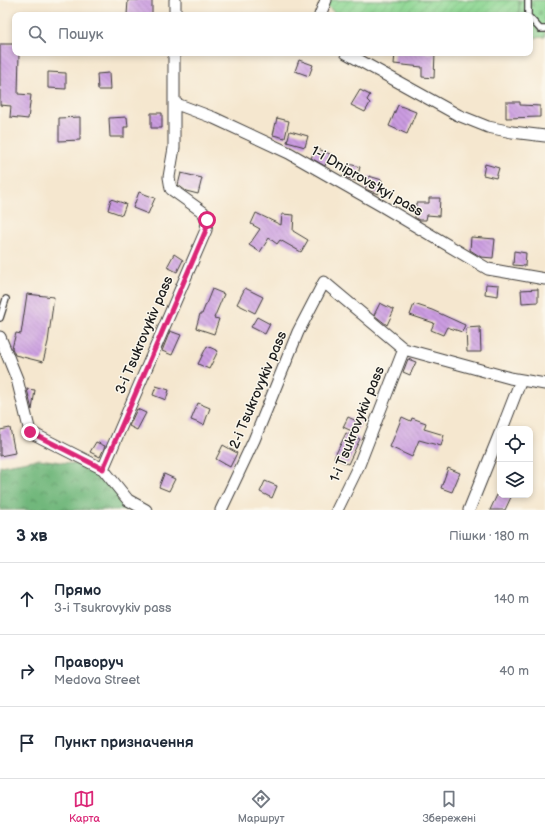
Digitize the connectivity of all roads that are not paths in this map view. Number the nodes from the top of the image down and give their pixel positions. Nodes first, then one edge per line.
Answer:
1 (175, 0) edge
2 (326, 0) edge
3 (528, 0) edge
4 (174, 12) edge
5 (321, 12) edge
6 (528, 12) edge
7 (533, 21) edge
8 (545, 29) edge
9 (174, 56) edge
10 (351, 56) edge
11 (174, 103) junction
12 (545, 136) edge
13 (545, 279) edge
14 (6, 299) dead end
15 (0, 318) edge
16 (0, 337) edge
17 (404, 349) junction
18 (521, 380) junction
19 (545, 384) edge
20 (503, 426) edge
21 (497, 440) edge
22 (103, 469) junction
23 (146, 510) edge
24 (221, 510) edge
25 (337, 510) edge
26 (469, 510) edge

1 - 4 street
2 - 5 street
3 - 6 lane
7 - 8 lane
9 - 11 street
10 - 12 street
11 - 13 street, 1-i Dniprovs'kyi pass
11 - 22 street, 3-i Tsukrovykiv pass
14 - 15 lane
16 - 22 street
17 - 18 street
17 - 24 street, 2-i Tsukrovykiv pass
17 - 25 street, 1-i Tsukrovykiv pass
18 - 19 street
18 - 20 street
21 - 26 street
22 - 23 street

